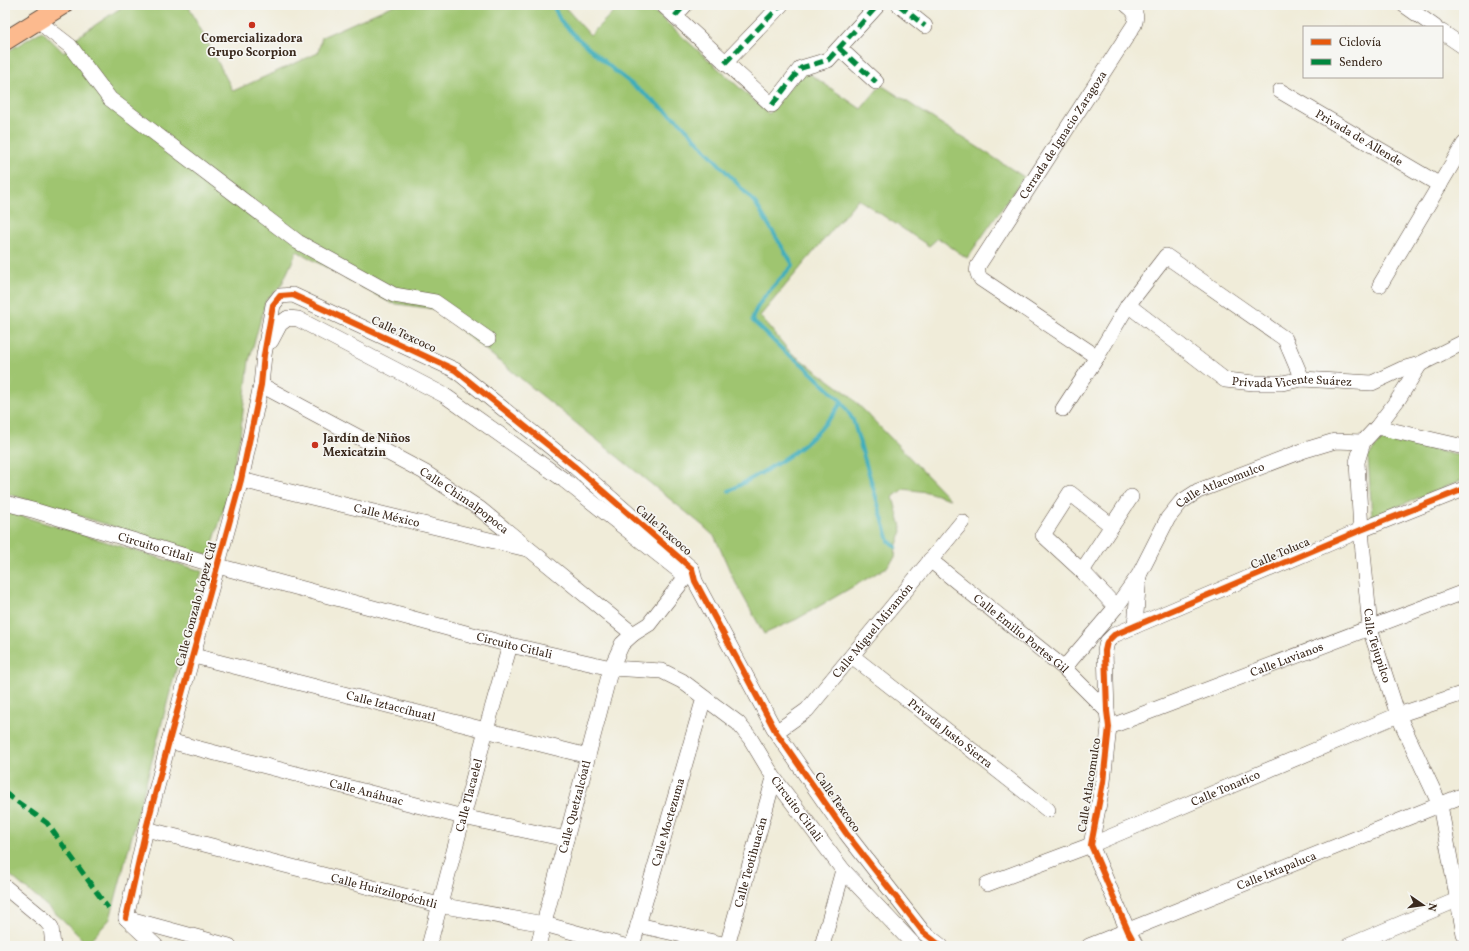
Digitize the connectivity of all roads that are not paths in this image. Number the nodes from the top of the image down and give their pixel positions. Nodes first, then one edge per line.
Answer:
1 (63, 5) edge
2 (663, 5) edge
3 (781, 5) edge
4 (878, 5) edge
5 (899, 5) edge
6 (1127, 5) edge
7 (1404, 5) edge
8 (680, 10) edge
9 (39, 20) junction
10 (925, 26) dead end
11 (1435, 26) edge
12 (1443, 33) edge
13 (5, 41) edge
14 (1464, 47) edge
15 (839, 48) junction
16 (725, 63) junction
17 (876, 82) dead end
18 (1280, 90) dead end
19 (1464, 144) edge
20 (1440, 185) junction
21 (1380, 285) dead end
22 (280, 296) joint
23 (1128, 305) junction
24 (488, 339) dead end
25 (1464, 342) edge
26 (264, 355) junction
27 (1097, 357) junction
28 (1420, 364) junction
29 (1302, 379) junction
30 (261, 385) junction
31 (1063, 409) dead end
32 (1377, 427) junction
33 (1363, 442) junction
34 (1464, 447) edge
35 (241, 480) junction
36 (1464, 489) edge
37 (1130, 497) dead end
38 (5, 503) edge
39 (962, 522) dead end
40 (1112, 526) junction
41 (1361, 530) junction
42 (532, 551) junction
43 (930, 560) junction
44 (218, 566) junction
45 (1082, 571) junction
46 (1139, 575) junction
47 (691, 576) junction
48 (1464, 592) edge
49 (1116, 607) junction
50 (1135, 626) junction
51 (1370, 629) junction
52 (633, 634) junction
53 (1107, 642) joint
54 (510, 644) junction
55 (194, 656) junction
56 (852, 656) junction
57 (610, 668) junction
58 (1064, 668) junction
59 (1464, 693) edge
60 (704, 698) junction
61 (1107, 712) junction
62 (1398, 715) junction
63 (1109, 727) junction
64 (486, 730) junction
65 (776, 732) junction
66 (169, 741) junction
67 (588, 756) junction
68 (774, 778) junction
69 (1464, 795) edge
70 (1440, 805) junction
71 (1048, 810) dead end
72 (463, 817) junction
73 (146, 829) junction
74 (566, 839) junction
75 (1091, 845) junction
76 (843, 870) junction
77 (987, 884) dead end
78 (5, 887) edge
79 (1460, 899) edge
80 (440, 905) junction
81 (126, 918) junction
82 (544, 924) junction
83 (638, 925) junction
84 (1128, 931) junction
85 (1464, 934) edge
86 (53, 946) edge
87 (156, 946) edge
88 (228, 946) edge
89 (429, 946) edge
90 (538, 946) edge
91 (624, 946) edge
92 (632, 946) edge
93 (727, 946) edge
94 (822, 946) edge
95 (915, 946) edge
96 (941, 946) edge
97 (1089, 946) edge
98 (1136, 946) edge
99 (1348, 946) edge

1 - 9 main road
2 - 8 street
3 - 16 street
4 - 15 street
5 - 10 street
6 - 27 street, Cerrada de Ignacio Zaragoza
7 - 11 street
8 - 16 street
9 - 13 main road
9 - 24 street
12 - 14 street
15 - 16 street
15 - 17 street
18 - 20 street, Privada de Allende
19 - 20 street
20 - 21 street
22 - 26 street, Calle Gonzalo López Cid
22 - 47 street, Calle Texcoco
23 - 27 street
23 - 29 street, Privada Vicente Suárez
23 - 29 street
25 - 28 street
26 - 30 street, Calle Gonzalo López Cid
26 - 47 street, Calle Texcoco
27 - 31 street
28 - 29 street, Privada Vicente Suárez
28 - 32 street, Calle Tejupilco
30 - 35 street, Calle Gonzalo López Cid
30 - 42 street, Calle Chimalpopoca
32 - 33 street, Calle Tejupilco
32 - 34 street
33 - 41 street, Calle Tejupilco
33 - 46 street, Calle Atlacomulco
35 - 42 street, Calle México
35 - 44 street, Calle Gonzalo López Cid
36 - 41 street, Calle Toluca
37 - 40 street
38 - 44 street, Circuito Citlali
39 - 43 street, Calle Miguel Miramón
40 - 45 street
40 - 45 street
41 - 50 street, Calle Toluca
41 - 51 street, Calle Tejupilco
42 - 52 street, Calle Chimalpopoca
43 - 56 street, Calle Miguel Miramón
43 - 58 street, Calle Emilio Portes Gil
44 - 54 street, Circuito Citlali
44 - 55 street, Calle Gonzalo López Cid
45 - 49 street
46 - 49 street, Calle Atlacomulco
46 - 50 street
47 - 52 street
47 - 65 street, Calle Texcoco
48 - 51 street, Calle Luvianos
49 - 58 street, Calle Atlacomulco
50 - 53 street, Calle Toluca
51 - 62 street, Calle Tejupilco
51 - 63 street, Calle Luvianos
52 - 57 street, Calle Quetzalcóatl
53 - 61 street, Calle Atlacomulco
54 - 57 street, Circuito Citlali
54 - 64 street, Calle Tlacaelel
55 - 64 street, Calle Iztaccíhuatl
55 - 66 street, Calle Gonzalo López Cid
56 - 65 street, Calle Miguel Miramón
56 - 71 street, Privada Justo Sierra
57 - 60 street, Circuito Citlali
57 - 67 street, Calle Quetzalcóatl
58 - 61 street, Calle Emilio Portes Gil
59 - 62 street, Calle Tonatico
60 - 68 street, Circuito Citlali
60 - 83 street, Calle Moctezuma
61 - 63 street, Calle Atlacomulco
62 - 70 street, Calle Tejupilco
62 - 75 street, Calle Tonatico
63 - 75 street, Calle Atlacomulco
64 - 67 street, Calle Iztaccíhuatl
64 - 72 street, Calle Tlacaelel
65 - 96 street, Calle Texcoco
66 - 72 street, Calle Anáhuac
66 - 73 street, Calle Gonzalo López Cid
67 - 74 street, Calle Quetzalcóatl
68 - 76 street, Circuito Citlali
68 - 93 street, Calle Teotihuacán
69 - 70 street, Calle Ixtapaluca
70 - 79 street, Calle Tejupilco
70 - 84 street, Calle Ixtapaluca
72 - 74 street, Calle Anáhuac
72 - 80 street, Calle Tlacaelel
73 - 80 street, Calle Huitzilopóchtli
73 - 81 street, Calle Gonzalo López Cid
74 - 82 street, Calle Quetzalcóatl
75 - 77 street, Calle Tonatico
75 - 84 street, Calle Atlacomulco
76 - 94 street
76 - 95 street, Circuito Citlali
78 - 86 street
79 - 85 street, Calle Tejupilco
79 - 99 street
80 - 82 street, Calle Huitzilopóchtli
80 - 89 street, Calle Tlacaelel
81 - 87 street
81 - 88 street
82 - 90 street, Calle Quetzalcóatl
82 - 91 street, Calle Huitzilopóchtli
83 - 92 street, Calle Moctezuma
83 - 93 street
84 - 97 street, Calle Ixtapaluca
84 - 98 street, Calle Atlacomulco

